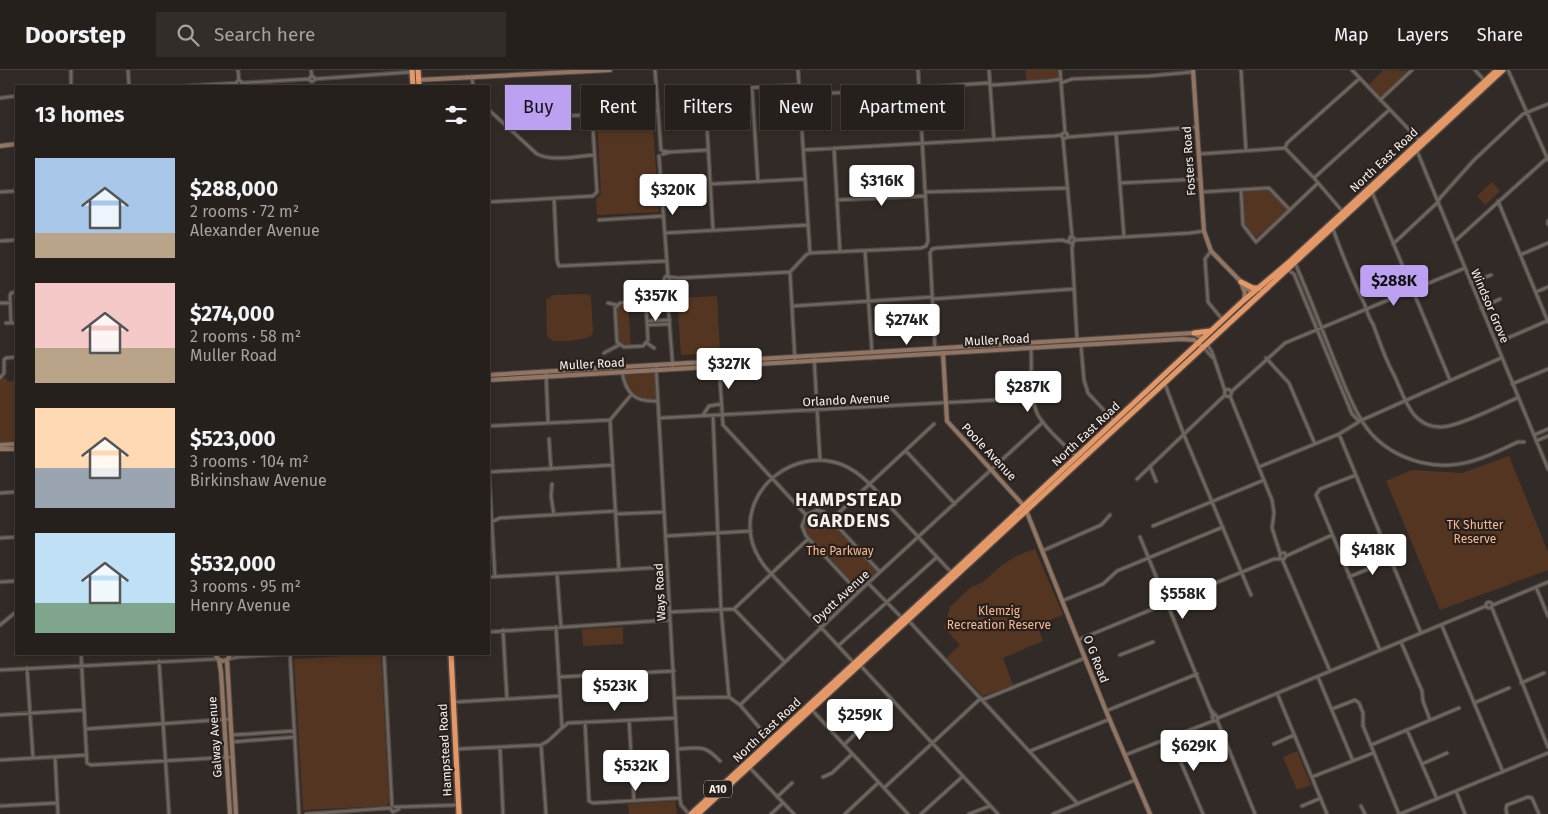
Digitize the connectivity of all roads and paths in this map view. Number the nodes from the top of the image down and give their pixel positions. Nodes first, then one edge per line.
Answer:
1 (71, 70) edge
2 (128, 70) edge
3 (238, 70) edge
4 (312, 70) edge
5 (610, 70) edge
6 (655, 70) edge
7 (798, 70) edge
8 (918, 70) edge
9 (989, 70) edge
10 (1060, 70) edge
11 (1241, 70) edge
12 (1352, 70) edge
13 (1412, 70) edge
14 (1475, 70) edge
15 (1496, 70) edge
16 (1503, 70) edge
17 (1508, 70) edge
18 (415, 71) edge
19 (1193, 71) edge
20 (554, 72) edge
21 (472, 77) junction
22 (1360, 78) junction
23 (312, 79) junction
24 (1061, 79) junction
25 (1486, 82) junction
26 (416, 83) edge
27 (1061, 83) junction
28 (239, 84) edge
29 (799, 84) joint
30 (990, 84) junction
31 (72, 85) edge
32 (129, 85) edge
33 (212, 85) edge
34 (312, 85) edge
35 (473, 85) edge
36 (919, 85) edge
37 (964, 85) edge
38 (752, 88) junction
39 (15, 96) edge
40 (0, 98) edge
41 (1380, 100) junction
42 (1548, 104) edge
43 (1389, 110) junction
44 (490, 111) edge
45 (655, 111) edge
46 (658, 111) junction
47 (1527, 112) junction
48 (581, 115) edge
49 (1197, 127) junction
50 (593, 130) edge
51 (802, 130) edge
52 (921, 130) edge
53 (513, 131) junction
54 (1116, 133) junction
55 (1064, 136) junction
56 (994, 140) junction
57 (1421, 142) junction
58 (15, 144) edge
59 (922, 144) junction
60 (0, 146) edge
61 (834, 148) junction
62 (1284, 148) junction
63 (1414, 148) junction
64 (708, 150) junction
65 (803, 150) junction
66 (1246, 151) junction
67 (661, 152) junction
68 (1199, 154) junction
69 (594, 155) junction
70 (1548, 159) edge
71 (1314, 178) junction
72 (805, 179) junction
73 (1201, 179) junction
74 (758, 182) junction
75 (1318, 183) junction
76 (711, 184) junction
77 (1121, 184) junction
78 (1068, 188) junction
79 (1370, 189) junction
80 (1241, 190) junction
81 (15, 191) edge
82 (0, 192) edge
83 (1202, 192) junction
84 (925, 194) junction
85 (554, 198) junction
86 (837, 200) junction
87 (1498, 201) junction
88 (490, 202) edge
89 (1438, 203) junction
90 (1290, 210) junction
91 (1344, 213) junction
92 (664, 216) junction
93 (599, 220) dead end
94 (808, 225) junction
95 (1330, 226) junction
96 (714, 230) junction
97 (1205, 232) junction
98 (665, 233) junction
99 (1124, 237) junction
100 (1071, 239) junction
101 (15, 240) edge
102 (0, 241) edge
103 (1454, 242) junction
104 (1548, 243) edge
105 (1393, 244) junction
106 (1211, 250) junction
107 (866, 251) junction
108 (840, 252) junction
109 (810, 253) junction
110 (1520, 255) junction
111 (666, 261) junction
112 (1294, 262) junction
113 (1288, 263) junction
114 (1465, 268) junction
115 (1286, 270) junction
116 (790, 272) junction
117 (1490, 275) dead end
118 (668, 279) junction
119 (1241, 282) junction
120 (1471, 283) junction
121 (1548, 286) edge
122 (1259, 288) junction
123 (1074, 289) junction
124 (1413, 290) junction
125 (15, 292) edge
126 (1535, 292) junction
127 (646, 293) dead end
128 (1252, 293) junction
129 (932, 298) junction
130 (1256, 298) junction
131 (1310, 298) junction
132 (1500, 299) dead end
133 (1304, 300) junction
134 (869, 301) junction
135 (1243, 301) junction
136 (0, 303) edge
137 (10, 303) junction
138 (608, 303) dead end
139 (644, 303) junction
140 (617, 305) junction
141 (793, 306) junction
142 (1481, 308) junction
143 (1365, 310) junction
144 (1223, 320) junction
145 (670, 322) junction
146 (1548, 322) edge
147 (6, 323) dead end
148 (11, 323) junction
149 (15, 323) edge
150 (647, 323) junction
151 (1322, 328) junction
152 (1213, 330) junction
153 (1317, 330) junction
154 (1194, 333) junction
155 (1151, 339) junction
156 (647, 343) junction
157 (1203, 343) junction
158 (1496, 343) junction
159 (619, 345) junction
160 (1079, 345) junction
161 (1031, 346) junction
162 (654, 348) dead end
163 (935, 349) junction
164 (943, 351) junction
165 (604, 353) dead end
166 (872, 355) junction
167 (15, 357) edge
168 (814, 358) junction
169 (1266, 358) junction
170 (1502, 358) junction
171 (795, 359) junction
172 (1214, 359) junction
173 (719, 364) junction
174 (672, 367) junction
175 (656, 368) junction
176 (1548, 369) edge
177 (622, 372) junction
178 (546, 374) junction
179 (490, 376) edge
180 (1341, 376) junction
181 (0, 378) edge
182 (1336, 378) junction
183 (490, 380) edge
184 (1450, 380) junction
185 (1163, 381) junction
186 (1512, 384) junction
187 (1228, 393) junction
188 (632, 395) junction
189 (1033, 398) junction
190 (1517, 398) junction
191 (657, 401) junction
192 (1404, 401) junction
193 (946, 403) junction
194 (721, 404) junction
195 (817, 410) junction
196 (722, 415) junction
197 (703, 416) junction
198 (713, 416) junction
199 (660, 418) junction
200 (610, 420) junction
201 (1114, 421) junction
202 (548, 422) junction
203 (1043, 422) junction
204 (1362, 422) junction
205 (934, 424) dead end
206 (490, 426) edge
207 (1118, 426) junction
208 (1548, 429) edge
209 (1339, 434) junction
210 (1184, 435) junction
211 (1534, 435) junction
212 (1548, 436) edge
213 (549, 439) dead end
214 (1536, 441) junction
215 (1524, 442) dead end
216 (15, 444) edge
217 (1315, 444) junction
218 (0, 445) edge
219 (15, 448) edge
220 (0, 450) edge
221 (906, 451) junction
222 (1076, 456) junction
223 (820, 460) junction
224 (1080, 461) junction
225 (613, 465) junction
226 (1150, 466) junction
227 (1259, 467) junction
228 (551, 469) junction
229 (1548, 469) edge
230 (992, 470) junction
231 (490, 472) edge
232 (1356, 475) junction
233 (772, 478) junction
234 (1137, 479) dead end
235 (1264, 480) junction
236 (1156, 481) dead end
237 (552, 484) dead end
238 (869, 484) junction
239 (15, 492) edge
240 (0, 493) edge
241 (1212, 501) junction
242 (955, 504) junction
243 (1025, 508) junction
244 (664, 512) junction
245 (616, 513) junction
246 (806, 514) junction
247 (554, 515) junction
248 (1110, 515) dead end
249 (832, 520) junction
250 (490, 523) edge
251 (1153, 526) dead end
252 (1222, 527) junction
253 (751, 531) junction
254 (718, 534) junction
255 (1332, 535) junction
256 (666, 536) junction
257 (15, 537) edge
258 (918, 537) junction
259 (1140, 537) dead end
260 (0, 538) edge
261 (808, 539) junction
262 (1042, 551) junction
263 (1282, 556) junction
264 (937, 557) junction
265 (1148, 558) junction
266 (1390, 560) junction
267 (668, 567) junction
268 (619, 570) junction
269 (880, 572) junction
270 (1242, 572) junction
271 (557, 574) junction
272 (772, 574) junction
273 (954, 575) junction
274 (490, 577) edge
275 (495, 577) junction
276 (1349, 577) junction
277 (15, 581) edge
278 (0, 582) edge
279 (1548, 582) edge
280 (868, 583) junction
281 (1536, 586) junction
282 (858, 593) junction
283 (1251, 594) dead end
284 (1062, 601) junction
285 (887, 602) junction
286 (1167, 603) junction
287 (1490, 606) junction
288 (721, 609) junction
289 (734, 609) junction
290 (671, 612) junction
291 (15, 613) edge
292 (1548, 616) edge
293 (905, 619) junction
294 (670, 620) junction
295 (0, 625) edge
296 (1442, 625) junction
297 (556, 627) junction
298 (561, 627) junction
299 (821, 628) junction
300 (503, 630) junction
301 (490, 632) edge
302 (1421, 633) junction
303 (1078, 640) junction
304 (1153, 642) dead end
305 (1401, 642) junction
306 (838, 646) junction
307 (1380, 650) junction
308 (81, 655) edge
309 (230, 655) edge
310 (236, 655) edge
311 (289, 655) edge
312 (384, 655) edge
313 (450, 655) edge
314 (1120, 655) dead end
315 (215, 656) edge
316 (1085, 658) junction
317 (206, 659) junction
318 (228, 659) junction
319 (159, 661) junction
320 (785, 663) junction
321 (857, 664) junction
322 (82, 665) junction
323 (27, 668) junction
324 (0, 670) edge
325 (674, 671) junction
326 (1330, 671) junction
327 (1544, 673) dead end
328 (1197, 674) junction
329 (1318, 676) junction
330 (559, 677) junction
331 (1521, 683) junction
332 (1509, 688) dead end
333 (1277, 693) junction
334 (560, 696) junction
335 (729, 697) junction
336 (675, 698) junction
337 (982, 699) junction
338 (507, 700) junction
339 (453, 702) junction
340 (1474, 703) junction
341 (740, 705) junction
342 (810, 708) junction
343 (1459, 708) dead end
344 (1332, 709) junction
345 (84, 710) junction
346 (1106, 711) junction
347 (30, 713) junction
348 (0, 715) edge
349 (676, 718) junction
350 (1215, 718) junction
351 (231, 719) junction
352 (1110, 719) junction
353 (224, 720) junction
354 (630, 720) junction
355 (1431, 720) junction
356 (585, 722) junction
357 (162, 724) junction
358 (864, 725) dead end
359 (562, 728) junction
360 (85, 729) junction
361 (1407, 730) junction
362 (294, 731) junction
363 (1294, 735) junction
364 (232, 736) junction
365 (295, 737) junction
366 (1170, 737) junction
367 (232, 742) junction
368 (772, 742) junction
369 (932, 743) junction
370 (1274, 744) dead end
371 (1371, 744) junction
372 (541, 745) junction
373 (844, 745) junction
374 (500, 747) junction
375 (1548, 747) edge
376 (455, 749) junction
377 (678, 749) junction
378 (1030, 751) junction
379 (1374, 753) junction
380 (1548, 753) edge
381 (852, 754) junction
382 (1448, 754) dead end
383 (1126, 755) junction
384 (86, 756) junction
385 (55, 757) junction
386 (233, 757) junction
387 (33, 758) junction
388 (227, 758) junction
389 (0, 760) edge
390 (165, 761) junction
391 (720, 761) dead end
392 (1353, 761) junction
393 (1422, 764) junction
394 (748, 765) junction
395 (1503, 772) junction
396 (963, 776) junction
397 (823, 777) dead end
398 (1312, 778) junction
399 (1135, 780) junction
400 (792, 783) dead end
401 (878, 783) junction
402 (884, 788) junction
403 (1456, 791) junction
404 (777, 796) junction
405 (680, 798) junction
406 (1320, 798) junction
407 (1437, 799) junction
408 (634, 801) junction
409 (57, 803) junction
410 (783, 803) junction
411 (1078, 804) junction
412 (458, 805) junction
413 (0, 806) edge
414 (990, 806) junction
415 (1302, 806) dead end
416 (1361, 806) dead end
417 (393, 810) edge
418 (1408, 812) edge
419 (237, 813) edge
420 (58, 814) edge
421 (169, 814) edge
422 (230, 814) edge
423 (299, 814) edge
424 (306, 814) edge
425 (459, 814) edge
426 (503, 814) edge
427 (546, 814) edge
428 (690, 814) edge
429 (698, 814) edge
430 (771, 814) edge
431 (794, 814) edge
432 (845, 814) edge
433 (908, 814) edge
434 (921, 814) edge
435 (969, 814) edge
436 (998, 814) edge
437 (1053, 814) edge
438 (1150, 814) edge
439 (1202, 814) edge
440 (1254, 814) edge
441 (1327, 814) edge
442 (1364, 814) edge
443 (1399, 814) edge
444 (1465, 814) edge
445 (1507, 814) edge
446 (1539, 814) edge

1 - 31 street
2 - 32 street
3 - 28 street
4 - 23 street
5 - 20 main road
6 - 46 street
7 - 29 street
8 - 36 street
9 - 30 street
10 - 24 street
11 - 66 street
12 - 22 street
13 - 41 street
14 - 25 street
15 - 25 highway, North East Road / A10
16 - 25 highway, North East Road / A10
17 - 47 street
18 - 23 street
18 - 26 highway
19 - 27 street
19 - 49 main road, Fosters Road
20 - 21 main road
21 - 26 main road
21 - 35 street
22 - 41 street
22 - 62 street
23 - 28 street
23 - 34 street
24 - 27 street
24 - 30 street
25 - 57 highway, North East Road / A10
27 - 55 street
28 - 33 street
29 - 38 street
30 - 37 street
30 - 56 street
38 - 64 street
38 - 74 street
39 - 40 street
41 - 43 street
42 - 47 street
43 - 57 street
43 - 71 street
44 - 53 street
45 - 46 street
46 - 67 street
47 - 70 street
47 - 89 street
48 - 53 street
49 - 54 street
49 - 68 main road, Fosters Road
50 - 69 street
51 - 65 street
52 - 59 street
53 - 69 street
54 - 55 street
54 - 77 street
55 - 56 street
55 - 78 street
56 - 59 street
57 - 63 highway, North East Road / A10
58 - 60 main road
59 - 61 street
59 - 84 street
61 - 65 street
61 - 86 street
62 - 66 street
62 - 71 street
63 - 79 highway, North East Road / A10
63 - 89 street, Windsor Grove
64 - 67 street
64 - 76 street
65 - 72 street
66 - 68 street
67 - 92 street
68 - 73 main road, Fosters Road
69 - 85 street
70 - 87 street
71 - 75 street
72 - 74 street
72 - 94 street
73 - 77 street
73 - 83 main road, Fosters Road
74 - 76 street
75 - 90 street
75 - 91 street
76 - 96 street
77 - 99 street
78 - 84 street
78 - 100 street
79 - 91 highway, North East Road / A10
79 - 105 street
80 - 83 street
80 - 90 street
80 - 90 street
81 - 82 street
83 - 97 main road, Fosters Road
84 - 86 street
84 - 107 street
85 - 88 street
85 - 111 street
86 - 108 street
87 - 103 street
87 - 110 street
89 - 103 street, Windsor Grove
89 - 105 street
91 - 95 highway, North East Road / A10
92 - 93 street
92 - 98 street
94 - 96 street
94 - 109 street
95 - 112 highway, North East Road / A10
95 - 113 highway, North East Road / A10
95 - 143 street
96 - 98 street
97 - 99 street
97 - 106 main road, Fosters Road
98 - 111 street
99 - 100 street
100 - 123 street
100 - 129 street
101 - 102 street
103 - 114 street, Windsor Grove
104 - 110 street
105 - 124 street
106 - 119 main road, Fosters Road
106 - 144 street
107 - 108 street
107 - 134 street
108 - 109 street
109 - 116 street
110 - 126 street
111 - 118 street
112 - 113 highway
112 - 115 highway, North East Road / A10
112 - 131 street
113 - 122 highway, North East Road / A10
114 - 120 street, Windsor Grove
114 - 124 street
115 - 130 highway, North East Road / A10
115 - 133 street
116 - 118 street
116 - 141 street
117 - 120 street
118 - 145 street
119 - 122 highway
119 - 128 main road, Fosters Road
119 - 135 main road
120 - 142 street, Windsor Grove
121 - 126 street
122 - 128 highway, North East Road / A10
123 - 129 street
123 - 160 street
124 - 143 street
124 - 184 street
125 - 137 street
126 - 146 street
127 - 139 street
128 - 130 highway
128 - 135 highway, North East Road / A10
129 - 134 street
129 - 163 street
130 - 157 highway, North East Road / A10
131 - 133 street
131 - 151 street
132 - 142 street
133 - 153 street
134 - 141 street
134 - 166 street
135 - 144 highway, North East Road / A10
136 - 137 street
137 - 148 street
138 - 140 street
139 - 140 street
139 - 150 street
140 - 159 street
141 - 171 street
142 - 158 street, Windsor Grove
143 - 151 street
143 - 192 street
144 - 152 highway, North East Road / A10
145 - 150 street
145 - 174 street
146 - 158 street
147 - 148 street
148 - 149 street
150 - 156 street
151 - 153 street
151 - 180 street
152 - 154 highway
152 - 157 highway, North East Road / A10
153 - 169 street
153 - 182 street
154 - 155 main road, Muller Road
154 - 157 main road
155 - 157 main road, Muller Road
155 - 160 main road, Muller Road
156 - 159 street
156 - 162 street
157 - 172 street
157 - 172 street
157 - 185 highway, North East Road / A10
158 - 170 street, Windsor Grove
159 - 165 street
160 - 161 main road, Muller Road
160 - 201 street
161 - 164 main road, Muller Road
161 - 189 street
163 - 164 main road, Muller Road
163 - 166 main road, Muller Road
164 - 166 main road, Muller Road
164 - 193 main road, Poole Avenue
166 - 168 main road, Muller Road
167 - 181 street
168 - 171 main road, Muller Road
168 - 195 street
169 - 187 street
169 - 217 street
170 - 184 street
170 - 186 street, Windsor Grove
171 - 173 main road, Muller Road
172 - 187 street
173 - 174 main road, Muller Road
173 - 194 street
174 - 175 main road, Muller Road
175 - 177 main road, Muller Road
175 - 178 main road, Muller Road
175 - 191 street, Ways Road
176 - 186 street
177 - 178 main road, Muller Road
177 - 188 street
178 - 179 main road, Muller Road
178 - 183 main road, Muller Road
178 - 202 street
180 - 182 street
180 - 204 street
182 - 204 street
184 - 192 street
185 - 201 highway, North East Road / A10
185 - 207 highway, North East Road / A10
185 - 210 street
186 - 190 street, Windsor Grove
187 - 210 street
187 - 227 street
188 - 191 street
188 - 200 street
189 - 193 street, Orlando Avenue
189 - 203 street
190 - 192 street
190 - 211 street, Windsor Grove
191 - 199 street, Ways Road
192 - 204 street
193 - 195 street, Orlando Avenue
193 - 230 main road, Poole Avenue
194 - 196 street
194 - 197 street
195 - 196 street, Orlando Avenue
195 - 223 street
196 - 198 street, Orlando Avenue
196 - 233 street
197 - 198 street, Orlando Avenue
197 - 199 street, Orlando Avenue
198 - 254 street
199 - 244 street, Ways Road
200 - 202 street
200 - 225 street
201 - 207 highway
201 - 222 highway, North East Road / A10
202 - 206 street
203 - 222 street
203 - 230 street, Dyott Avenue
204 - 209 street
204 - 215 street
205 - 221 street
207 - 224 highway, North East Road / A10
208 - 211 street
209 - 217 street
209 - 232 street
210 - 226 street
210 - 241 street
211 - 214 street, Windsor Grove
212 - 214 street
213 - 228 street
214 - 229 street, Windsor Grove
216 - 218 main road
217 - 227 street
219 - 220 main road
221 - 238 street
221 - 242 street
222 - 224 highway
222 - 243 highway, North East Road / A10
223 - 233 street
223 - 238 street
224 - 243 highway, North East Road / A10
225 - 228 street
225 - 245 street
226 - 234 street
226 - 236 street
227 - 235 street
228 - 231 street
230 - 242 street, Dyott Avenue
230 - 243 main road, Poole Avenue
232 - 255 street
232 - 266 street
233 - 246 street
233 - 253 street
235 - 241 street
235 - 263 street
237 - 247 street
238 - 249 street
238 - 258 street
239 - 240 street
241 - 251 street
241 - 252 street
242 - 258 street, Dyott Avenue
243 - 262 main road, O G Road
243 - 273 highway, North East Road / A10
244 - 245 street
244 - 256 street, Ways Road
245 - 247 street
245 - 268 street
246 - 249 street
246 - 261 street
247 - 250 street
248 - 262 street
249 - 269 street
250 - 275 street
252 - 265 street
252 - 270 street
253 - 254 street
253 - 272 street
254 - 256 street
254 - 288 street
255 - 263 street
255 - 276 street
256 - 267 street, Ways Road
257 - 260 street
258 - 264 street
258 - 269 street, Dyott Avenue
259 - 265 street
261 - 272 street
261 - 282 street
262 - 284 main road, O G Road
263 - 270 street
263 - 326 street
264 - 273 street
264 - 285 street
265 - 284 street
265 - 286 street
266 - 276 street
266 - 302 street
267 - 268 street
267 - 290 street, Ways Road
268 - 271 street
269 - 280 street, Dyott Avenue
270 - 283 street
270 - 286 street
271 - 275 street
271 - 298 street
272 - 289 street
272 - 299 street
273 - 293 highway, North East Road / A10
274 - 275 street
276 - 307 street
277 - 278 street
279 - 281 street
280 - 282 street, Dyott Avenue
280 - 285 street
281 - 287 street
281 - 292 street
282 - 299 street, Dyott Avenue
284 - 303 main road, O G Road
285 - 293 street
285 - 306 street
286 - 303 street
286 - 328 street
287 - 296 street
287 - 331 street
288 - 289 street
288 - 290 street
288 - 335 street
289 - 320 street
290 - 294 street, Ways Road
291 - 295 street
293 - 321 highway, North East Road / A10
293 - 337 street
294 - 298 street
294 - 325 street, Ways Road
296 - 302 street
296 - 340 street
297 - 298 street
297 - 300 street
297 - 330 street
299 - 306 street
299 - 320 street, Dyott Avenue
300 - 301 street
300 - 338 street
302 - 305 street
303 - 316 main road, O G Road
304 - 314 street
305 - 307 street
305 - 355 street
306 - 321 street
307 - 326 street
308 - 322 street
309 - 318 main road
310 - 318 street
311 - 362 street
312 - 417 street
313 - 339 highway, Hampstead Road
315 - 317 street
315 - 317 street
315 - 318 main road
315 - 353 main road, Galway Avenue
316 - 337 street
316 - 346 main road, O G Road
317 - 319 street
318 - 351 main road, Galway Avenue
319 - 322 street
319 - 357 street
320 - 341 street, Dyott Avenue
321 - 342 highway, North East Road / A10
321 - 369 street
322 - 323 street
322 - 345 street
323 - 324 street
323 - 347 street
325 - 330 street
325 - 336 street, Ways Road
326 - 329 street
327 - 331 street
328 - 346 street
328 - 350 street
329 - 333 street
329 - 344 street
330 - 334 street
331 - 375 street
332 - 340 street
333 - 350 street
333 - 363 street
334 - 338 street
334 - 359 street
335 - 336 street
335 - 341 street
336 - 349 street, Ways Road
337 - 369 street
337 - 378 street
338 - 339 street
339 - 376 highway, Hampstead Road
340 - 395 street
341 - 368 street
342 - 368 highway, North East Road / A10
342 - 373 street
343 - 355 street
344 - 371 street
344 - 392 street
345 - 347 street
345 - 360 street
346 - 352 main road, O G Road
347 - 348 street
347 - 387 street
349 - 354 street
349 - 377 street, Ways Road
350 - 366 street
350 - 440 street
351 - 353 street
351 - 364 main road, Galway Avenue
352 - 378 street
352 - 383 main road, O G Road
353 - 357 street
353 - 388 main road, Galway Avenue
354 - 356 street
354 - 408 street
355 - 361 street
356 - 359 street
356 - 408 street
357 - 360 street
357 - 390 street
358 - 373 street
359 - 372 street
360 - 384 street
361 - 371 street
361 - 393 street
362 - 364 street
362 - 365 street
363 - 370 street
363 - 398 street
364 - 367 main road, Galway Avenue
365 - 367 street
365 - 423 street
366 - 383 street
366 - 439 street
367 - 386 main road, Galway Avenue
368 - 394 highway, North East Road / A10
369 - 396 street
369 - 402 street
371 - 379 street
372 - 374 street
372 - 427 street
373 - 381 street
374 - 376 street
374 - 426 street
376 - 412 highway, Hampstead Road
377 - 391 street
377 - 405 street, Ways Road
378 - 411 street
379 - 392 street
379 - 443 street
380 - 395 street
381 - 397 street
381 - 401 street
382 - 393 street
383 - 399 main road, O G Road
384 - 385 street
384 - 390 street
385 - 387 street
385 - 409 street
386 - 388 street
386 - 419 main road, Galway Avenue
387 - 389 street
388 - 390 street
388 - 422 main road, Galway Avenue
390 - 421 street
392 - 398 street
393 - 407 street
394 - 404 street
394 - 428 highway, North East Road / A10
394 - 429 highway, North East Road / A10
395 - 403 street
396 - 414 street
396 - 434 street
398 - 406 street
399 - 411 street
399 - 438 main road, O G Road
400 - 404 street
401 - 402 street
401 - 432 street
402 - 433 street
403 - 407 street
403 - 444 street
404 - 410 street
405 - 408 street
405 - 428 street, Ways Road
406 - 415 street
406 - 441 street
407 - 418 street
409 - 413 street
409 - 420 street
410 - 430 street
410 - 431 street
411 - 437 street
412 - 417 street
412 - 425 highway, Hampstead Road
414 - 435 street
414 - 436 street
416 - 442 street
417 - 424 street
418 - 443 street
419 - 422 main road
445 - 446 street

